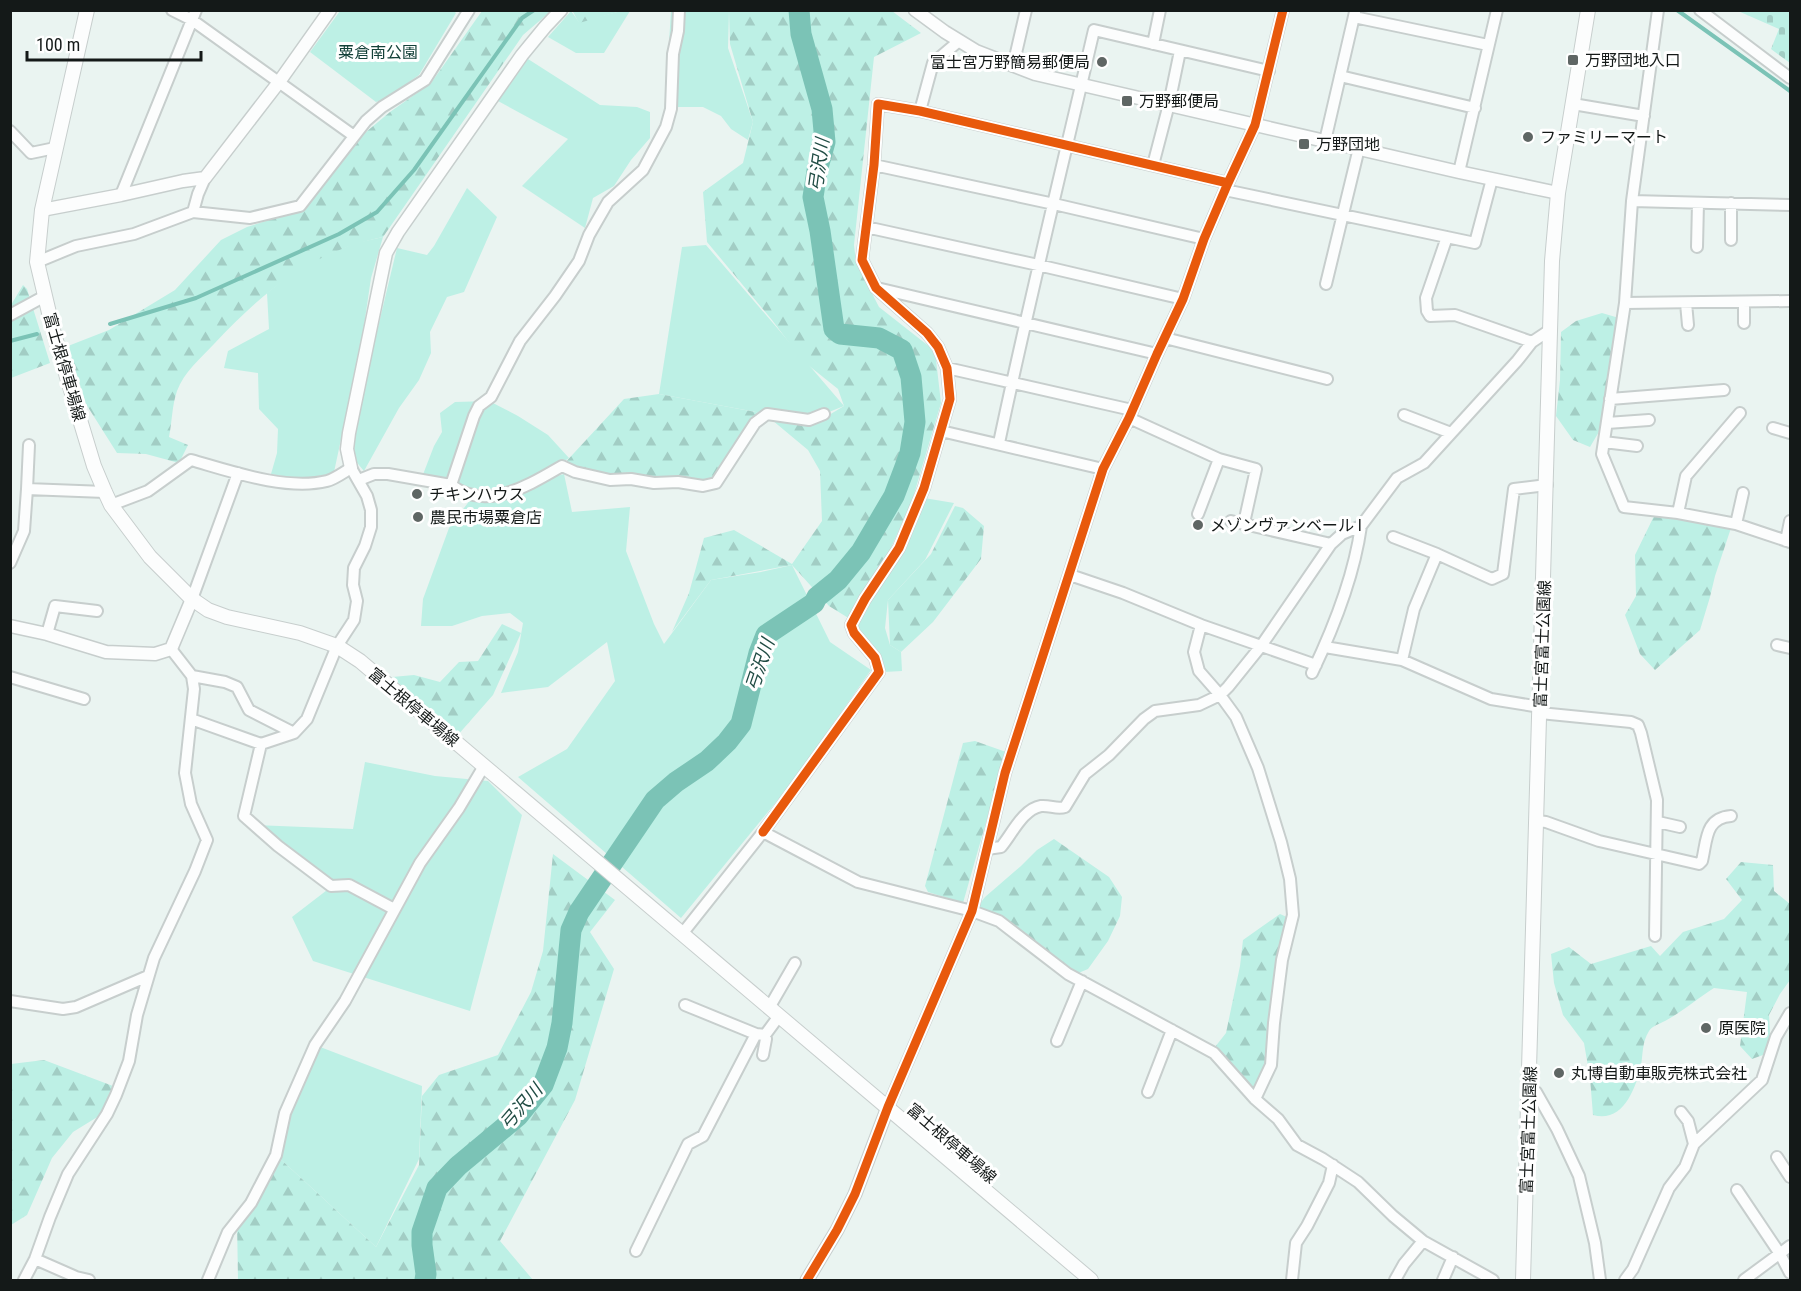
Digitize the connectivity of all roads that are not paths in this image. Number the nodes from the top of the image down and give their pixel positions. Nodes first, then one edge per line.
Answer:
1 (87, 10) edge
2 (172, 10) edge
3 (561, 10) edge
4 (679, 10) edge
5 (915, 10) edge
6 (1026, 10) edge
7 (1160, 10) edge
8 (1283, 10) edge
9 (1497, 10) edge
10 (1588, 10) edge
11 (1658, 10) edge
12 (1700, 10) edge
13 (329, 11) edge
14 (468, 11) edge
15 (1354, 14) edge
16 (194, 15) edge
17 (959, 41) junction
18 (1153, 44) junction
19 (1488, 45) junction
20 (1180, 51) junction
21 (1013, 66) junction
22 (1269, 71) junction
23 (1340, 76) junction
24 (1791, 78) edge
25 (279, 82) junction
26 (1082, 84) junction
27 (1169, 104) junction
28 (1573, 104) junction
29 (1475, 108) junction
30 (920, 111) junction
31 (1644, 116) junction
32 (1255, 125) junction
33 (10, 131) edge
34 (354, 136) junction
35 (1325, 141) junction
36 (1067, 146) junction
37 (55, 148) junction
38 (1359, 148) junction
39 (874, 165) junction
40 (1153, 165) junction
41 (1459, 172) junction
42 (206, 178) junction
43 (1492, 179) junction
44 (1226, 186) junction
45 (1558, 193) junction
46 (121, 195) junction
47 (1632, 201) junction
48 (1698, 203) junction
49 (1054, 204) junction
50 (1731, 204) junction
51 (1791, 205) edge
52 (42, 210) junction
53 (193, 212) junction
54 (1343, 214) junction
55 (866, 227) junction
56 (1448, 237) junction
57 (1204, 239) junction
58 (1731, 240) dead end
59 (1697, 247) dead end
60 (37, 262) junction
61 (1038, 265) junction
62 (1326, 284) dead end
63 (876, 288) junction
64 (45, 296) junction
65 (1183, 299) junction
66 (1791, 301) edge
67 (1744, 302) junction
68 (1625, 303) junction
69 (1686, 303) junction
70 (10, 315) edge
71 (1027, 322) junction
72 (1744, 323) dead end
73 (1688, 325) dead end
74 (1550, 330) junction
75 (1165, 338) junction
76 (1532, 342) junction
77 (1157, 354) junction
78 (947, 368) junction
79 (1327, 379) dead end
80 (1012, 382) junction
81 (1724, 390) dead end
82 (1610, 399) junction
83 (1740, 413) dead end
84 (824, 414) dead end
85 (1131, 414) junction
86 (1404, 416) dead end
87 (1649, 420) dead end
88 (1606, 423) junction
89 (1773, 428) dead end
90 (941, 431) junction
91 (1451, 433) junction
92 (1791, 434) edge
93 (1604, 442) junction
94 (999, 443) junction
95 (29, 445) dead end
96 (1637, 446) dead end
97 (1219, 459) junction
98 (351, 468) junction
99 (1103, 469) junction
100 (238, 473) junction
101 (359, 480) junction
102 (451, 484) junction
103 (1546, 485) junction
104 (27, 489) junction
105 (1743, 493) dead end
106 (108, 498) junction
107 (1198, 513) dead end
108 (1678, 513) junction
109 (1231, 521) dead end
110 (1791, 521) edge
111 (1244, 523) junction
112 (1736, 524) junction
113 (1361, 526) junction
114 (1393, 537) dead end
115 (1788, 541) edge
116 (1331, 544) junction
117 (1437, 554) junction
118 (10, 563) edge
119 (1070, 575) junction
120 (192, 598) junction
121 (97, 611) dead end
122 (1201, 625) junction
123 (10, 626) edge
124 (47, 634) junction
125 (1777, 645) dead end
126 (337, 646) junction
127 (1261, 646) junction
128 (1325, 646) junction
129 (1791, 648) edge
130 (171, 650) junction
131 (1402, 660) junction
132 (10, 676) edge
133 (192, 676) junction
134 (1220, 694) junction
135 (84, 699) dead end
136 (1540, 710) junction
137 (190, 719) junction
138 (294, 733) junction
139 (261, 744) junction
140 (484, 766) junction
141 (1731, 816) dead end
142 (1537, 821) junction
143 (1658, 822) junction
144 (1680, 828) dead end
145 (763, 832) junction
146 (987, 849) junction
147 (1656, 856) junction
148 (394, 909) junction
149 (972, 911) junction
150 (682, 934) junction
151 (1655, 936) dead end
152 (795, 963) dead end
153 (148, 976) junction
154 (1082, 981) junction
155 (10, 1000) edge
156 (686, 1005) dead end
157 (774, 1012) junction
158 (1790, 1018) edge
159 (1172, 1030) junction
160 (760, 1035) junction
161 (1057, 1041) dead end
162 (763, 1055) dead end
163 (1530, 1088) junction
164 (1148, 1092) dead end
165 (1255, 1099) junction
166 (888, 1107) junction
167 (1681, 1112) dead end
168 (1694, 1144) junction
169 (1777, 1157) dead end
170 (1333, 1166) junction
171 (1791, 1177) edge
172 (1737, 1190) dead end
173 (1423, 1240) junction
174 (1791, 1246) edge
175 (636, 1251) dead end
176 (1780, 1254) junction
177 (1453, 1257) junction
178 (35, 1259) junction
179 (1791, 1274) edge
180 (24, 1281) edge
181 (89, 1281) edge
182 (207, 1281) edge
183 (807, 1281) edge
184 (1091, 1281) edge
185 (1292, 1281) edge
186 (1395, 1281) edge
187 (1443, 1281) edge
188 (1493, 1281) edge
189 (1523, 1281) edge
190 (1600, 1281) edge
191 (1625, 1281) edge
192 (1744, 1281) edge

1 - 37 main road, 富士根停車場線
2 - 16 street
3 - 98 street
4 - 102 street
5 - 17 street
6 - 21 street
7 - 18 street
8 - 22 street
9 - 19 street
10 - 28 main road, 富士宮富士公園線
11 - 31 street
12 - 24 street
13 - 25 street
14 - 34 street
15 - 19 street
15 - 23 street
16 - 25 street
16 - 46 street
17 - 21 street
17 - 30 street
18 - 20 street
18 - 26 street
19 - 29 street
20 - 22 street
20 - 27 street
21 - 26 street
22 - 32 street
23 - 29 street
23 - 35 street
25 - 34 street
25 - 42 street
26 - 27 street
26 - 36 street
27 - 32 street
27 - 40 street
28 - 31 street
28 - 45 main road, 富士宮富士公園線
29 - 41 street
30 - 36 street
30 - 39 street
31 - 47 street
32 - 35 street
32 - 44 street
33 - 37 street
34 - 53 street
35 - 38 street
36 - 40 street
36 - 49 street
37 - 52 main road, 富士根停車場線
38 - 41 street
38 - 54 street
39 - 49 street
39 - 55 street
40 - 44 street
41 - 43 street
42 - 46 street
42 - 53 street
43 - 45 street
43 - 56 street
44 - 54 street
44 - 57 street
45 - 74 main road, 富士宮富士公園線
46 - 52 street
47 - 48 street
47 - 68 street
48 - 50 street
48 - 59 street
49 - 57 street
49 - 61 street
50 - 51 street
50 - 58 street
52 - 60 main road, 富士根停車場線
53 - 60 street
54 - 56 street
54 - 62 street
55 - 61 street
55 - 63 street
56 - 76 street
57 - 65 street
60 - 64 main road, 富士根停車場線
61 - 65 street
61 - 71 street
63 - 71 street
63 - 78 street
64 - 70 street
64 - 106 main road, 富士根停車場線
65 - 75 street
66 - 67 street
67 - 69 street
67 - 72 street
68 - 69 street
68 - 82 street
69 - 73 street
71 - 77 street
71 - 80 street
74 - 76 street
74 - 103 main road, 富士宮富士公園線
75 - 77 street
75 - 79 street
76 - 91 street
77 - 85 street
78 - 80 street
78 - 90 street
80 - 85 street
80 - 94 street
81 - 82 street
82 - 88 street
83 - 108 street
84 - 102 street
85 - 97 street
85 - 99 street
86 - 91 street
87 - 88 street
88 - 93 street
89 - 92 street
90 - 94 street
90 - 145 street
91 - 113 street
93 - 96 street
93 - 108 street
94 - 99 street
95 - 104 street
97 - 107 street
97 - 111 street
98 - 100 street
98 - 101 street
99 - 119 street
100 - 106 street
100 - 120 street
101 - 102 street
101 - 126 street
103 - 117 street
103 - 136 main road, 富士宮富士公園線
104 - 106 street
104 - 118 street
105 - 112 street
106 - 120 main road, 富士根停車場線
108 - 112 street
109 - 111 street
110 - 115 street
111 - 116 street
112 - 115 street
113 - 116 street
113 - 128 street
114 - 117 street
116 - 127 street
117 - 131 street
119 - 122 street
119 - 146 street
120 - 126 main road, 富士根停車場線
120 - 130 street
121 - 124 street
122 - 127 street
122 - 134 street
123 - 124 street
124 - 130 street
125 - 129 street
126 - 138 street
126 - 140 main road, 富士根停車場線
127 - 128 street
127 - 134 street
128 - 131 street
130 - 133 street
131 - 136 street
132 - 135 street
133 - 137 street
133 - 138 street
134 - 146 street
134 - 165 street
136 - 142 main road, 富士宮富士公園線
136 - 143 street
137 - 139 street
137 - 153 street
138 - 139 street
139 - 148 street
140 - 148 street
140 - 150 main road, 富士根停車場線
141 - 147 street
142 - 147 street
142 - 163 main road, 富士宮富士公園線
143 - 144 street
143 - 147 street
145 - 149 street
145 - 150 street
146 - 149 street
147 - 151 street
148 - 182 street
149 - 154 street
149 - 166 street
150 - 157 main road, 富士根停車場線
152 - 157 street
153 - 155 street
153 - 178 street
154 - 159 street
154 - 161 street
156 - 160 street
157 - 160 street
157 - 166 main road, 富士根停車場線
158 - 168 street
159 - 164 street
159 - 165 street
160 - 162 street
160 - 175 street
163 - 189 main road, 富士宮富士公園線
163 - 190 street
165 - 170 street
166 - 183 street
166 - 184 main road, 富士根停車場線
167 - 168 street
168 - 191 street
169 - 171 street
170 - 173 street
170 - 185 street
172 - 176 street
173 - 177 street
173 - 186 street
174 - 176 street
176 - 179 street
176 - 192 street
177 - 187 street
177 - 188 street
178 - 180 street
178 - 181 street

